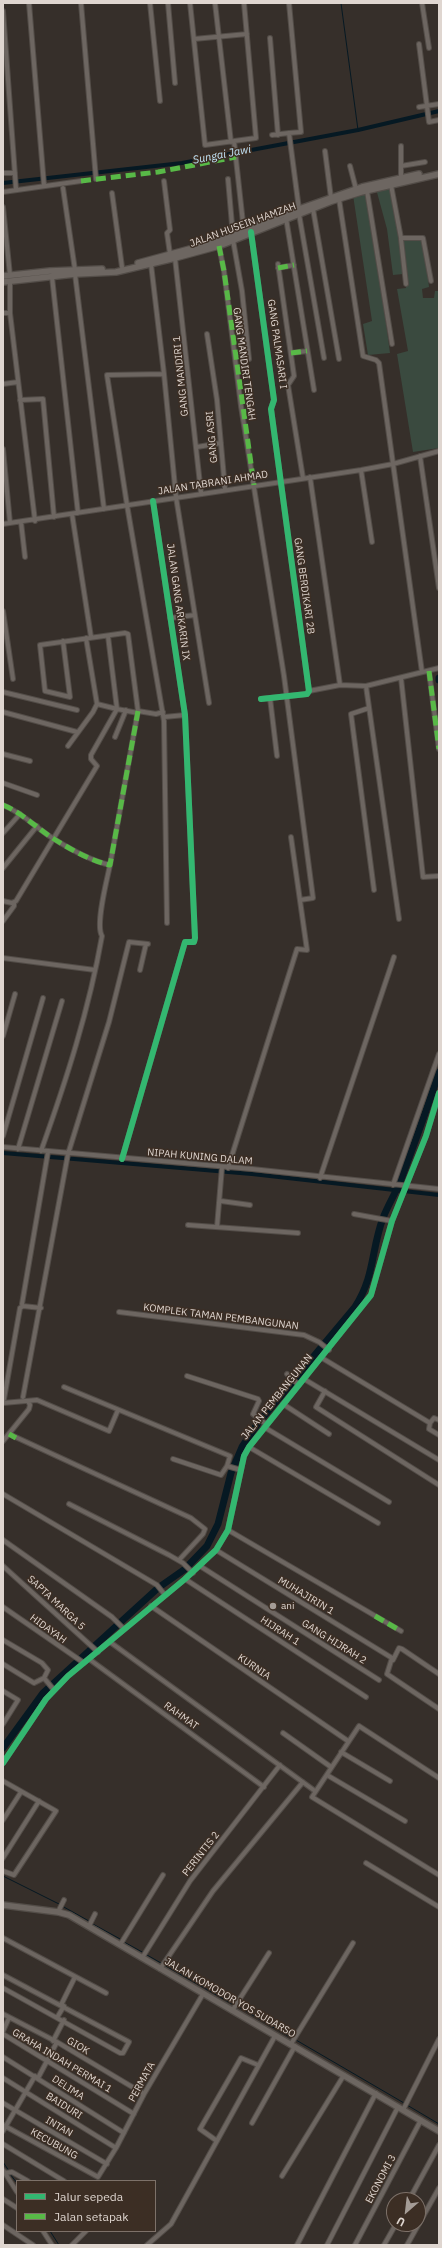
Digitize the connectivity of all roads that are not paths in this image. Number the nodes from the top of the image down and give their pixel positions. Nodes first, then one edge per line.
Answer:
1 (29, 3) edge
2 (81, 3) edge
3 (150, 3) edge
4 (168, 3) edge
5 (190, 3) edge
6 (215, 3) edge
7 (244, 3) edge
8 (289, 3) edge
9 (422, 3) edge
10 (3, 11) edge
11 (247, 34) junction
12 (218, 36) junction
13 (270, 38) dead end
14 (194, 39) junction
15 (419, 44) dead end
16 (429, 48) dead end
17 (175, 83) dead end
18 (160, 101) dead end
19 (439, 104) edge
20 (426, 106) junction
21 (419, 107) dead end
22 (439, 120) edge
23 (272, 135) dead end
24 (278, 135) junction
25 (290, 136) junction
26 (232, 141) junction
27 (401, 146) dead end
28 (325, 151) dead end
29 (425, 162) dead end
30 (350, 166) dead end
31 (401, 166) junction
32 (439, 170) edge
33 (3, 173) edge
34 (15, 174) junction
35 (439, 174) edge
36 (96, 178) dead end
37 (401, 178) junction
38 (228, 179) dead end
39 (81, 181) dead end
40 (164, 181) dead end
41 (390, 183) junction
42 (44, 184) junction
43 (16, 188) junction
44 (62, 188) dead end
45 (356, 189) junction
46 (367, 191) junction
47 (3, 192) edge
48 (112, 193) dead end
49 (331, 198) junction
50 (339, 199) junction
51 (3, 207) edge
52 (313, 209) junction
53 (299, 211) junction
54 (282, 218) junction
55 (244, 232) junction
56 (251, 232) junction
57 (233, 238) junction
58 (401, 239) junction
59 (218, 246) junction
60 (170, 254) junction
61 (176, 258) junction
62 (158, 260) junction
63 (151, 264) junction
64 (294, 266) junction
65 (122, 267) junction
66 (75, 272) junction
67 (3, 276) edge
68 (52, 276) junction
69 (10, 278) junction
70 (431, 281) dead end
71 (3, 282) edge
72 (406, 284) dead end
73 (10, 312) junction
74 (3, 313) edge
75 (207, 334) dead end
76 (392, 344) dead end
77 (307, 351) junction
78 (291, 353) junction
79 (324, 358) dead end
80 (249, 359) dead end
81 (339, 360) dead end
82 (164, 374) junction
83 (18, 382) junction
84 (3, 384) edge
85 (314, 390) dead end
86 (20, 400) junction
87 (221, 443) junction
88 (197, 448) junction
89 (3, 449) edge
90 (439, 451) edge
91 (420, 456) junction
92 (393, 464) junction
93 (361, 470) junction
94 (310, 477) junction
95 (303, 478) junction
96 (280, 481) junction
97 (254, 485) junction
98 (225, 489) junction
99 (201, 493) junction
100 (176, 497) junction
101 (153, 501) junction
102 (127, 506) junction
103 (104, 509) junction
104 (78, 513) junction
105 (72, 514) junction
106 (54, 517) junction
107 (35, 521) junction
108 (21, 522) junction
109 (10, 523) junction
110 (3, 524) edge
111 (372, 542) dead end
112 (25, 558) dead end
113 (439, 588) edge
114 (3, 611) edge
115 (195, 615) junction
116 (170, 618) junction
117 (108, 636) junction
118 (91, 637) junction
119 (86, 638) junction
120 (63, 641) junction
121 (439, 668) edge
122 (429, 670) junction
123 (422, 672) junction
124 (401, 678) junction
125 (13, 679) dead end
126 (340, 685) junction
127 (366, 686) junction
128 (3, 692) edge
129 (308, 692) junction
130 (286, 696) junction
131 (270, 698) junction
132 (261, 699) dead end
133 (209, 703) dead end
134 (96, 704) junction
135 (369, 708) junction
136 (117, 709) junction
137 (77, 710) dead end
138 (126, 710) junction
139 (3, 712) edge
140 (138, 712) junction
141 (163, 714) junction
142 (185, 715) junction
143 (77, 732) junction
144 (115, 736) dead end
145 (68, 746) dead end
146 (439, 749) edge
147 (3, 754) edge
148 (277, 756) dead end
149 (30, 761) dead end
150 (3, 783) edge
151 (37, 795) dead end
152 (3, 805) edge
153 (20, 814) junction
154 (37, 826) junction
155 (3, 832) edge
156 (291, 837) dead end
157 (54, 839) junction
158 (110, 865) junction
159 (3, 868) edge
160 (439, 876) edge
161 (374, 890) dead end
162 (300, 900) junction
163 (3, 901) edge
164 (14, 903) junction
165 (399, 919) dead end
166 (3, 921) edge
167 (167, 923) dead end
168 (394, 957) dead end
169 (3, 958) edge
170 (95, 970) junction
171 (140, 970) dead end
172 (15, 994) dead end
173 (43, 998) dead end
174 (62, 1001) dead end
175 (3, 1036) edge
176 (439, 1054) edge
177 (439, 1093) edge
178 (3, 1136) edge
179 (3, 1148) edge
180 (18, 1149) junction
181 (41, 1151) junction
182 (48, 1152) junction
183 (68, 1154) junction
184 (122, 1160) junction
185 (228, 1168) junction
186 (222, 1170) junction
187 (320, 1178) junction
188 (395, 1185) junction
189 (405, 1187) junction
190 (439, 1189) edge
191 (221, 1201) junction
192 (250, 1205) dead end
193 (354, 1214) dead end
194 (389, 1221) junction
195 (188, 1225) dead end
196 (218, 1227) junction
197 (298, 1233) dead end
198 (22, 1304) dead end
199 (41, 1308) junction
200 (119, 1312) dead end
201 (328, 1349) junction
202 (322, 1358) junction
203 (287, 1374) dead end
204 (188, 1376) dead end
205 (304, 1380) junction
206 (299, 1384) junction
207 (64, 1387) dead end
208 (325, 1391) junction
209 (23, 1397) dead end
210 (4, 1401) edge
211 (28, 1401) junction
212 (283, 1404) junction
213 (118, 1410) junction
214 (439, 1420) edge
215 (430, 1423) junction
216 (266, 1425) junction
217 (9, 1434) junction
218 (329, 1434) dead end
219 (439, 1435) edge
220 (3, 1442) edge
221 (249, 1447) junction
222 (173, 1459) dead end
223 (439, 1460) edge
224 (229, 1467) junction
225 (239, 1470) junction
226 (439, 1485) edge
227 (3, 1494) edge
228 (390, 1502) dead end
229 (69, 1504) dead end
230 (378, 1523) dead end
231 (228, 1530) junction
232 (3, 1540) edge
233 (216, 1550) junction
234 (181, 1562) junction
235 (3, 1566) edge
236 (200, 1566) junction
237 (192, 1573) junction
238 (185, 1579) junction
239 (164, 1593) junction
240 (151, 1606) junction
241 (3, 1607) edge
242 (123, 1628) junction
243 (400, 1631) dead end
244 (3, 1640) edge
245 (110, 1642) junction
246 (97, 1651) junction
247 (89, 1659) junction
248 (392, 1660) junction
249 (82, 1662) junction
250 (3, 1664) edge
251 (439, 1674) edge
252 (45, 1679) junction
253 (379, 1680) dead end
254 (53, 1689) junction
255 (3, 1691) edge
256 (366, 1697) dead end
257 (439, 1709) edge
258 (4, 1721) edge
259 (283, 1733) dead end
260 (348, 1741) junction
261 (341, 1752) junction
262 (3, 1763) edge
263 (280, 1765) junction
264 (331, 1767) junction
265 (327, 1775) junction
266 (439, 1778) edge
267 (3, 1781) edge
268 (390, 1781) dead end
269 (303, 1782) junction
270 (264, 1787) junction
271 (315, 1791) junction
272 (22, 1792) junction
273 (39, 1801) junction
274 (3, 1820) edge
275 (405, 1821) dead end
276 (3, 1858) edge
277 (366, 1863) dead end
278 (3, 1871) edge
279 (163, 1875) dead end
280 (439, 1875) edge
281 (63, 1902) dead end
282 (3, 1905) edge
283 (439, 1907) edge
284 (59, 1910) junction
285 (95, 1914) dead end
286 (89, 1926) junction
287 (3, 1938) edge
288 (353, 1943) dead end
289 (121, 1944) junction
290 (269, 1953) dead end
291 (143, 1956) junction
292 (161, 1967) junction
293 (3, 1975) edge
294 (75, 1977) junction
295 (3, 1988) edge
296 (106, 1993) dead end
297 (203, 1994) junction
298 (62, 2006) junction
299 (233, 2009) junction
300 (3, 2014) edge
301 (58, 2016) junction
302 (9, 2018) junction
303 (64, 2020) junction
304 (3, 2031) edge
305 (3, 2034) edge
306 (275, 2036) junction
307 (439, 2038) edge
308 (55, 2041) junction
309 (293, 2044) junction
310 (3, 2057) edge
311 (47, 2060) junction
312 (258, 2065) junction
313 (344, 2075) junction
314 (36, 2077) junction
315 (3, 2078) edge
316 (27, 2092) junction
317 (376, 2093) junction
318 (144, 2094) junction
319 (3, 2103) edge
320 (402, 2108) junction
321 (16, 2111) junction
322 (134, 2114) junction
323 (421, 2120) junction
324 (252, 2122) dead end
325 (4, 2126) edge
326 (3, 2131) edge
327 (439, 2131) edge
328 (124, 2133) junction
329 (217, 2141) junction
330 (3, 2144) edge
331 (439, 2145) edge
332 (116, 2148) junction
333 (107, 2164) junction
334 (6, 2172) edge
335 (282, 2176) dead end
336 (96, 2178) joint
337 (26, 2180) edge
338 (62, 2180) edge
339 (439, 2188) edge
340 (16, 2190) edge
341 (413, 2192) edge
342 (3, 2199) edge
343 (16, 2207) edge
344 (3, 2226) edge
345 (44, 2232) edge
346 (85, 2232) edge
347 (392, 2232) edge
348 (386, 2244) edge
349 (33, 2245) edge
350 (52, 2245) edge
351 (72, 2245) edge
352 (147, 2245) edge
353 (297, 2245) edge
354 (327, 2245) edge
355 (355, 2245) edge
356 (407, 2245) edge

1 - 42 street
2 - 36 street
3 - 18 street
4 - 17 street
5 - 14 street
6 - 12 street
7 - 11 street
8 - 25 street
9 - 16 street
10 - 34 street
11 - 12 street
11 - 26 street
12 - 14 street
12 - 26 street
13 - 24 street
14 - 26 street
15 - 20 street
19 - 20 street
20 - 21 street
20 - 22 street
23 - 24 street
24 - 25 street
25 - 53 street
26 - 55 street
27 - 31 street
28 - 49 street
29 - 31 street
30 - 45 street
31 - 37 street
32 - 37 street, JALAN HUSEIN HAMZAH
33 - 34 street
34 - 43 street
35 - 41 street, JALAN HUSEIN HAMZAH
37 - 41 street, JALAN HUSEIN HAMZAH
38 - 57 street
39 - 42 street
40 - 60 street
41 - 45 street, JALAN HUSEIN HAMZAH
41 - 46 street, JALAN HUSEIN HAMZAH
41 - 58 street
42 - 43 street
43 - 47 street
44 - 66 street
45 - 49 street, JALAN HUSEIN HAMZAH
46 - 50 street, JALAN HUSEIN HAMZAH
46 - 76 street
48 - 65 street
49 - 53 street, JALAN HUSEIN HAMZAH
50 - 52 street, JALAN HUSEIN HAMZAH
50 - 92 street
51 - 69 street
52 - 53 street, JALAN HUSEIN HAMZAH
52 - 81 street
53 - 54 street, JALAN HUSEIN HAMZAH
53 - 79 street
54 - 55 street, JALAN HUSEIN HAMZAH
54 - 56 street, JALAN HUSEIN HAMZAH
54 - 64 street
55 - 57 street, JALAN HUSEIN HAMZAH
56 - 57 street, JALAN HUSEIN HAMZAH
56 - 96 street, GANG PALMASARI I
57 - 59 street, JALAN HUSEIN HAMZAH
57 - 60 street, JALAN HUSEIN HAMZAH
57 - 80 street
58 - 70 street
58 - 72 street
59 - 61 street, JALAN HUSEIN HAMZAH
59 - 97 street, GANG MANDIRI TENGAH
60 - 62 street, JALAN HUSEIN HAMZAH
61 - 62 street, JALAN HUSEIN HAMZAH
61 - 88 street, GANG MANDIRI 1
62 - 63 street, JALAN HUSEIN HAMZAH
62 - 65 street, JALAN HUSEIN HAMZAH
63 - 66 street, JALAN HUSEIN HAMZAH
63 - 82 street
64 - 77 street
64 - 78 street
65 - 66 street, JALAN HUSEIN HAMZAH
66 - 68 street, JALAN HUSEIN HAMZAH
66 - 69 street, JALAN HUSEIN HAMZAH
66 - 103 street
67 - 69 street, JALAN HUSEIN HAMZAH
68 - 69 street, JALAN HUSEIN HAMZAH
68 - 104 street
69 - 71 street, JALAN HUSEIN HAMZAH
69 - 73 street
73 - 74 street
73 - 83 street
75 - 87 street, GANG ASRI
77 - 78 street
77 - 85 street
78 - 95 street
82 - 100 street
82 - 102 street
83 - 84 street
83 - 86 street
86 - 106 street
86 - 107 street
87 - 88 street
87 - 98 street, GANG ASRI
88 - 99 street, GANG MANDIRI 1
89 - 109 street
90 - 91 street, JALAN TABRANI AHMAD
91 - 92 street, JALAN TABRANI AHMAD
91 - 113 street
92 - 93 street, JALAN TABRANI AHMAD
92 - 123 street
93 - 94 street, JALAN TABRANI AHMAD
93 - 111 street
94 - 95 street, JALAN TABRANI AHMAD
94 - 126 street
95 - 96 street, JALAN TABRANI AHMAD
96 - 97 street, JALAN TABRANI AHMAD
96 - 129 street, GANG BERDIKARI 2B
97 - 98 street, JALAN TABRANI AHMAD
97 - 130 street, GANG MANDIRI TENGAH
98 - 99 street, JALAN TABRANI AHMAD
99 - 100 street, JALAN TABRANI AHMAD
100 - 101 street, JALAN TABRANI AHMAD
100 - 115 street
101 - 102 street, JALAN TABRANI AHMAD
101 - 116 street, JALAN GANG ARKARIN IX
102 - 103 street, JALAN TABRANI AHMAD
102 - 141 street
103 - 104 street, JALAN TABRANI AHMAD
104 - 105 street, JALAN TABRANI AHMAD
105 - 106 street, JALAN TABRANI AHMAD
105 - 118 street
106 - 107 street, JALAN TABRANI AHMAD
107 - 108 street, JALAN TABRANI AHMAD
108 - 109 street, JALAN TABRANI AHMAD
108 - 112 street
109 - 110 street, JALAN TABRANI AHMAD
114 - 125 street
115 - 116 street
115 - 133 street
116 - 142 street, JALAN GANG ARKARIN IX
117 - 118 street
117 - 136 street
117 - 140 street
118 - 119 street
119 - 120 street
119 - 134 street
120 - 120 street
121 - 122 street
122 - 123 street
122 - 146 street
123 - 124 street
124 - 127 street
124 - 160 street
126 - 127 street
126 - 129 street
127 - 135 street
128 - 137 street
129 - 130 street
130 - 131 street
130 - 162 street, GANG MANDIRI TENGAH
131 - 132 street
131 - 148 street
134 - 136 street
134 - 143 street
135 - 161 street
135 - 165 street
136 - 138 street
136 - 157 street
138 - 140 street
138 - 144 street
139 - 143 street
140 - 141 street
140 - 158 street
141 - 142 street
141 - 167 street
142 - 184 street, JALAN GANG ARKARIN IX
143 - 145 street
147 - 149 street
150 - 151 street
152 - 153 street
153 - 154 street
153 - 155 street
154 - 157 street
154 - 159 street
156 - 162 street
157 - 158 street
157 - 164 street
158 - 170 street
162 - 185 street
163 - 164 street
164 - 166 street
168 - 187 street
169 - 170 street
170 - 181 street
171 - 183 street
172 - 175 street
173 - 178 street
174 - 180 street
176 - 188 street
177 - 189 street, JALAN PEMBANGUNAN
179 - 180 street, NIPAH KUNING DALAM
180 - 181 street, NIPAH KUNING DALAM
181 - 182 street, NIPAH KUNING DALAM
182 - 183 street, NIPAH KUNING DALAM
182 - 198 street
183 - 184 street, NIPAH KUNING DALAM
183 - 199 street
184 - 186 street, NIPAH KUNING DALAM
185 - 186 street, NIPAH KUNING DALAM
185 - 187 street, NIPAH KUNING DALAM
186 - 191 street
187 - 188 street, NIPAH KUNING DALAM
188 - 189 street, NIPAH KUNING DALAM
189 - 190 street, NIPAH KUNING DALAM
189 - 194 street, JALAN PEMBANGUNAN
191 - 192 street
191 - 196 street
193 - 194 street
194 - 201 street, JALAN PEMBANGUNAN
195 - 196 street
196 - 197 street
199 - 209 street
199 - 210 street
200 - 201 street, KOMPLEK TAMAN PEMBANGUNAN
201 - 202 street, JALAN PEMBANGUNAN
202 - 205 street, JALAN PEMBANGUNAN
202 - 215 street
203 - 206 street
204 - 216 street
205 - 206 street, JALAN PEMBANGUNAN
205 - 208 street
206 - 212 street, JALAN PEMBANGUNAN
207 - 213 street
208 - 223 street
208 - 226 street
210 - 211 street
211 - 213 street
211 - 217 street
212 - 216 street, JALAN PEMBANGUNAN
212 - 218 street
213 - 224 street
214 - 215 street
215 - 219 street
216 - 221 street, JALAN PEMBANGUNAN
216 - 228 street
217 - 220 street
217 - 234 street
221 - 225 street, JALAN PEMBANGUNAN
221 - 230 street
222 - 224 street
224 - 225 street
225 - 231 street, JALAN PEMBANGUNAN
227 - 239 street
229 - 234 street
231 - 233 street, JALAN PEMBANGUNAN
231 - 243 street
232 - 242 street
233 - 236 street, JALAN PEMBANGUNAN
233 - 248 street, MUHAJIRIN 1
234 - 237 street
235 - 246 street, SAPTA MARGA 5
236 - 237 street, JALAN PEMBANGUNAN
236 - 253 street, GANG HIJRAH 2
237 - 238 street, JALAN PEMBANGUNAN
238 - 239 street, JALAN PEMBANGUNAN
238 - 256 street, HIJRAH 1
239 - 240 street, JALAN PEMBANGUNAN
240 - 242 street, JALAN PEMBANGUNAN
240 - 260 street, KURNIA
241 - 249 street, HIDAYAH
242 - 245 street, JALAN PEMBANGUNAN
244 - 252 street
245 - 246 street, JALAN PEMBANGUNAN
245 - 263 street
246 - 247 street, JALAN PEMBANGUNAN
247 - 249 street, JALAN PEMBANGUNAN
247 - 270 street, RAHMAT
248 - 251 street
248 - 257 street
249 - 254 street, JALAN PEMBANGUNAN
250 - 252 street
252 - 254 street
254 - 262 street, JALAN PEMBANGUNAN
255 - 258 street
259 - 264 street
260 - 261 street
260 - 266 street
261 - 264 street
261 - 268 street
263 - 269 street
263 - 270 street, PERINTIS 2
264 - 265 street
265 - 271 street
265 - 275 street
267 - 272 street
269 - 271 street
269 - 292 street
270 - 291 street, PERINTIS 2
271 - 280 street
272 - 273 street
272 - 274 street
273 - 276 street
273 - 278 street
277 - 283 street
279 - 289 street
281 - 284 street
282 - 284 street, JALAN KOMODOR YOS SUDARSO
284 - 286 street, JALAN KOMODOR YOS SUDARSO
285 - 286 street
286 - 289 street, JALAN KOMODOR YOS SUDARSO
287 - 294 street
288 - 309 street
289 - 291 street, JALAN KOMODOR YOS SUDARSO
290 - 299 street
291 - 292 street, JALAN KOMODOR YOS SUDARSO
292 - 297 street, JALAN KOMODOR YOS SUDARSO
293 - 298 street
294 - 296 street
294 - 298 street
295 - 301 street
297 - 299 street, JALAN KOMODOR YOS SUDARSO
297 - 318 street, PERMATA
298 - 301 street
298 - 303 street
299 - 306 street, JALAN KOMODOR YOS SUDARSO
300 - 302 street, GIOK
301 - 303 street
302 - 304 street
302 - 308 street, GIOK
303 - 308 street
305 - 311 street, GRAHA INDAH PERMAI 1
306 - 309 street, JALAN KOMODOR YOS SUDARSO
306 - 312 street
307 - 320 street
308 - 311 street
308 - 318 street, GIOK
309 - 313 street, JALAN KOMODOR YOS SUDARSO
309 - 324 street
310 - 314 street, DELIMA
311 - 314 street
311 - 322 street, GRAHA INDAH PERMAI 1
312 - 329 street
312 - 329 street
313 - 317 street, JALAN KOMODOR YOS SUDARSO
313 - 335 street
314 - 316 street
314 - 328 street, DELIMA
315 - 316 street, BAIDURI
316 - 321 street
316 - 332 street, BAIDURI
317 - 320 street, JALAN KOMODOR YOS SUDARSO
317 - 353 street
318 - 322 street, PERMATA
319 - 321 street, INTAN
320 - 323 street, JALAN KOMODOR YOS SUDARSO
320 - 354 street
321 - 325 street
321 - 333 street, INTAN
322 - 328 street, PERMATA
323 - 327 street, JALAN KOMODOR YOS SUDARSO
323 - 355 street, EKONOMI 3
325 - 326 street
325 - 336 street, KECUBUNG
328 - 332 street, PERMATA
329 - 352 street
330 - 338 street
331 - 341 street
332 - 333 street, PERMATA
333 - 336 street, PERMATA
334 - 337 street
334 - 340 street
339 - 356 street
342 - 343 street
344 - 349 street
345 - 350 street
346 - 351 street
347 - 348 street

